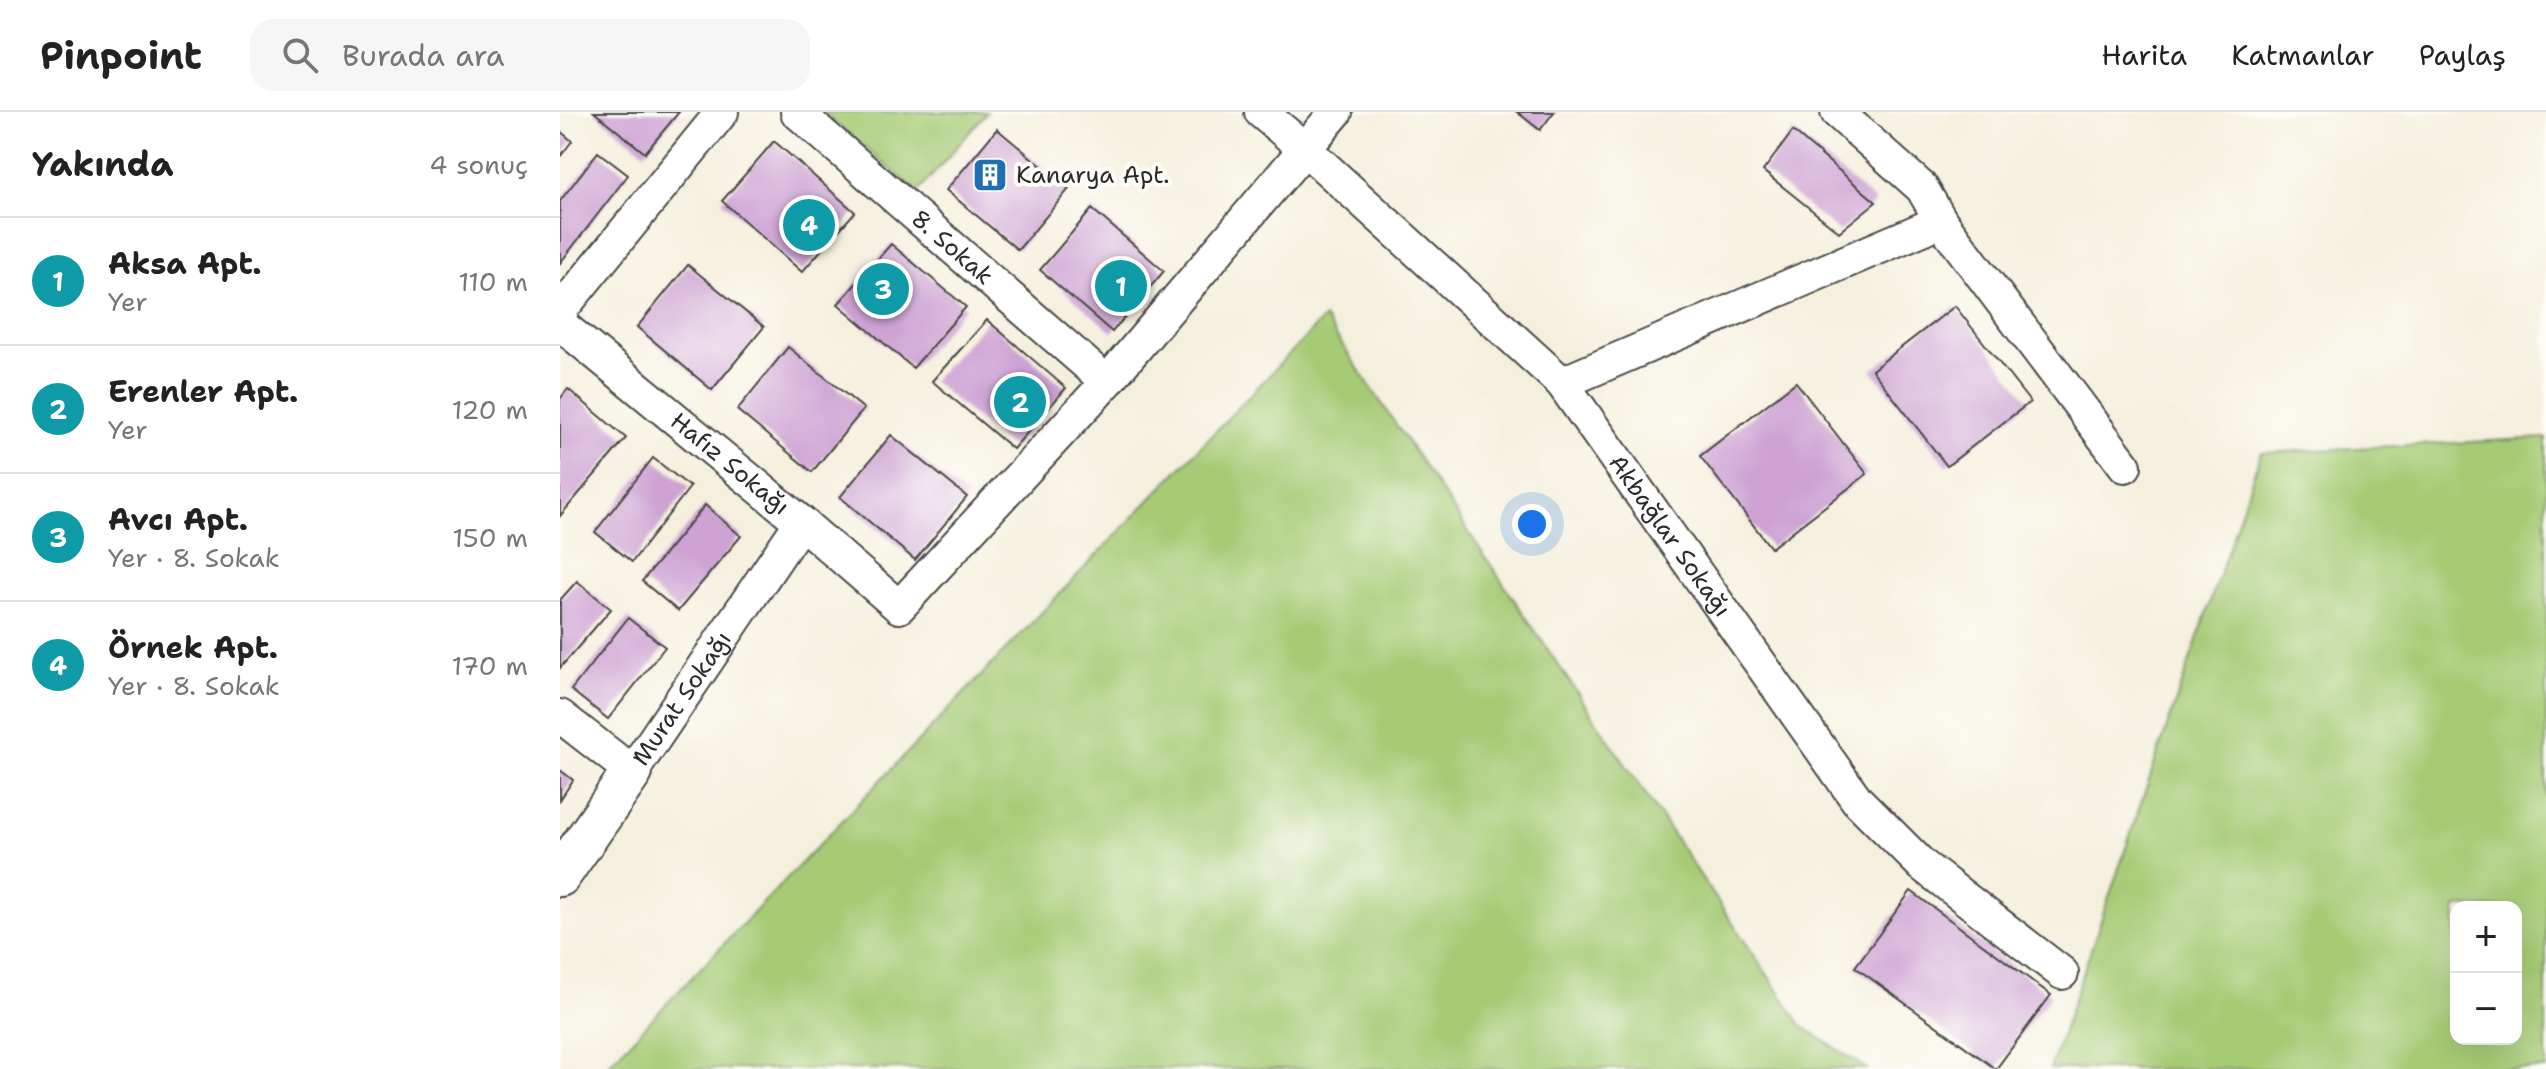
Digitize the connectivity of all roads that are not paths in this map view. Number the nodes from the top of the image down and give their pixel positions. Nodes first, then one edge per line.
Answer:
1 (722, 112) edge
2 (797, 112) edge
3 (1261, 112) edge
4 (1336, 112) edge
5 (1837, 112) edge
6 (1305, 149) junction
7 (1941, 221) junction
8 (560, 311) edge
9 (560, 324) edge
10 (1107, 382) junction
11 (1562, 383) junction
12 (2125, 466) dead end
13 (801, 522) junction
14 (560, 716) edge
15 (632, 772) junction
16 (560, 876) edge
17 (2062, 973) dead end

1 - 8 street
2 - 10 street, 8. Sokak
3 - 6 street, Akbağlar Sokağı
4 - 6 street
5 - 7 street
6 - 10 street
6 - 11 street, Akbağlar Sokağı
7 - 11 street
7 - 12 street
9 - 13 street, Hafız Sokağı
10 - 13 street, Hafız Sokağı
11 - 17 street, Akbağlar Sokağı
13 - 15 street, Murat Sokağı
14 - 15 street
15 - 16 street, Murat Sokağı

